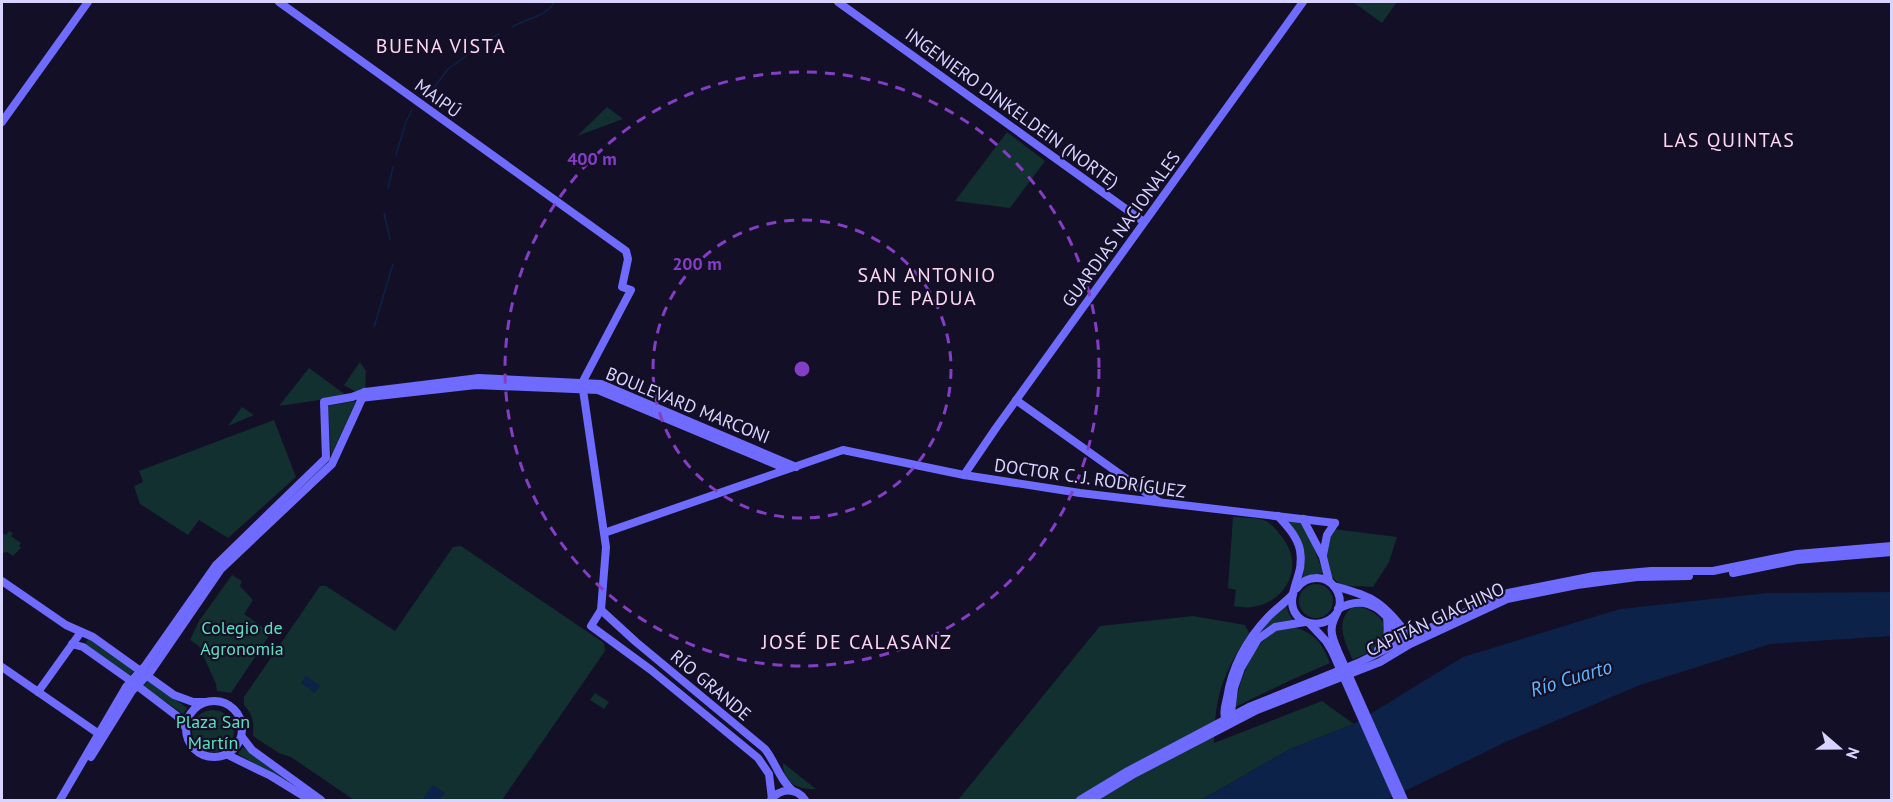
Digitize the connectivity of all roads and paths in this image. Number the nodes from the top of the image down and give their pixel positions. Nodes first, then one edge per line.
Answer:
1 (88, 2) edge
2 (279, 2) edge
3 (838, 2) edge
4 (1303, 2) edge
5 (2, 122) edge
6 (1144, 222) junction
7 (582, 386) junction
8 (363, 395) junction
9 (1016, 400) junction
10 (796, 466) junction
11 (787, 470) junction
12 (964, 476) junction
13 (1161, 503) junction
14 (1278, 516) junction
15 (1303, 519) junction
16 (604, 533) junction
17 (1892, 546) edge
18 (1892, 552) edge
19 (1323, 557) junction
20 (2, 581) edge
21 (1331, 584) junction
22 (1294, 592) junction
23 (601, 610) junction
24 (1337, 611) junction
25 (1386, 617) junction
26 (1308, 623) junction
27 (81, 632) junction
28 (1408, 641) junction
29 (72, 644) junction
30 (1334, 650) junction
31 (1358, 663) junction
32 (2, 667) edge
33 (144, 673) junction
34 (134, 684) junction
35 (38, 692) junction
36 (205, 702) junction
37 (1229, 722) junction
38 (186, 728) junction
39 (99, 734) junction
40 (242, 737) junction
41 (228, 755) junction
42 (793, 791) junction
43 (772, 800) edge
44 (60, 801) edge
45 (66, 801) edge
46 (310, 801) edge
47 (321, 801) edge
48 (805, 801) edge
49 (1080, 801) edge
50 (1091, 801) edge
51 (1398, 801) edge
52 (1404, 801) edge

1 - 5 main road
2 - 7 main road, MAIPÚ
3 - 6 main road, INGENIERO DINKELDEIN (NORTE)
4 - 6 main road, GUARDIAS NACIONALES
6 - 9 main road, GUARDIAS NACIONALES
7 - 8 main road, BOULEVARD MARCONI
7 - 10 main road, BOULEVARD MARCONI
7 - 11 main road, BOULEVARD MARCONI
7 - 16 main road
8 - 33 main road
8 - 33 main road, BOULEVARD MARCONI
9 - 12 main road, GUARDIAS NACIONALES
9 - 13 main road
10 - 11 main road
10 - 12 main road, DOCTOR C. J. RODRÍGUEZ
11 - 16 main road
12 - 13 main road, DOCTOR C. J. RODRÍGUEZ
13 - 14 main road, DOCTOR C. J. RODRÍGUEZ
14 - 15 main road, DOCTOR C. J. RODRÍGUEZ
14 - 22 main road
15 - 19 main road
15 - 19 main road, DOCTOR C. J. RODRÍGUEZ
16 - 23 main road
17 - 28 main road
18 - 28 main road, CAPITÁN GIACHINO
19 - 21 main road
20 - 27 main road
21 - 22 main road
21 - 24 main road
21 - 28 main road
22 - 26 main road
22 - 37 main road
23 - 42 main road, RÍO GRANDE
23 - 43 main road, RÍO GRANDE
24 - 25 main road
24 - 26 main road
24 - 30 main road
25 - 28 main road
25 - 31 main road
26 - 30 main road
26 - 37 main road
27 - 29 main road
27 - 33 main road
28 - 31 main road, CAPITÁN GIACHINO
28 - 37 main road, CAPITÁN GIACHINO
29 - 34 main road
29 - 35 main road
30 - 51 main road, bridge
30 - 52 main road, bridge
31 - 37 main road, CAPITÁN GIACHINO
32 - 35 main road
33 - 34 main road
33 - 36 main road
34 - 38 main road
34 - 39 main road
34 - 45 main road
35 - 39 main road
36 - 38 main road
36 - 40 main road
37 - 49 main road, CAPITÁN GIACHINO
37 - 50 main road, CAPITÁN GIACHINO
38 - 41 main road
39 - 44 main road
40 - 41 main road
40 - 47 main road
41 - 46 main road
42 - 43 main road
42 - 48 main road, RÍO GRANDE

